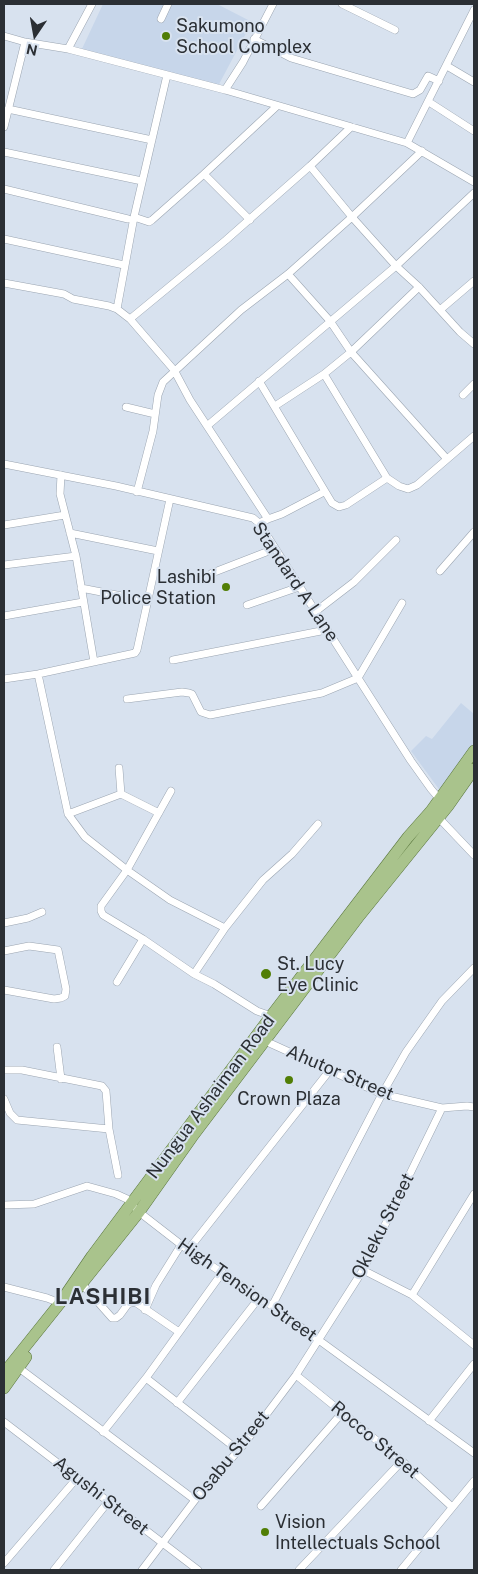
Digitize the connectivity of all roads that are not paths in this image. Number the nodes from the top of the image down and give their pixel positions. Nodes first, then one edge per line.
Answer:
1 (92, 4) edge
2 (168, 4) edge
3 (273, 4) edge
4 (342, 4) edge
5 (474, 10) edge
6 (161, 19) dead end
7 (471, 26) edge
8 (394, 30) dead end
9 (4, 36) edge
10 (254, 39) junction
11 (25, 42) junction
12 (68, 49) junction
13 (447, 66) junction
14 (167, 75) junction
15 (439, 81) junction
16 (474, 82) edge
17 (225, 90) junction
18 (429, 102) junction
19 (277, 106) junction
20 (8, 109) junction
21 (4, 126) edge
22 (351, 127) junction
23 (474, 130) edge
24 (152, 140) junction
25 (407, 144) junction
26 (422, 151) junction
27 (4, 152) edge
28 (310, 166) junction
29 (204, 174) junction
30 (142, 181) junction
31 (474, 182) edge
32 (4, 189) edge
33 (474, 193) edge
34 (352, 217) junction
35 (131, 218) junction
36 (250, 220) junction
37 (4, 239) edge
38 (124, 264) junction
39 (396, 266) junction
40 (288, 274) junction
41 (474, 281) edge
42 (4, 284) edge
43 (419, 287) junction
44 (117, 309) junction
45 (440, 310) junction
46 (130, 319) junction
47 (330, 321) junction
48 (474, 344) edge
49 (351, 352) junction
50 (174, 370) junction
51 (324, 374) junction
52 (259, 381) junction
53 (474, 384) edge
54 (463, 395) dead end
55 (275, 406) junction
56 (126, 407) dead end
57 (155, 414) junction
58 (206, 426) junction
59 (474, 436) edge
60 (447, 459) junction
61 (4, 464) edge
62 (60, 475) junction
63 (387, 478) junction
64 (137, 492) junction
65 (324, 492) junction
66 (170, 499) junction
67 (65, 515) junction
68 (268, 519) junction
69 (259, 523) junction
70 (4, 525) edge
71 (474, 532) edge
72 (70, 533) junction
73 (396, 540) dead end
74 (274, 549) junction
75 (158, 551) junction
76 (76, 556) junction
77 (4, 565) edge
78 (440, 571) dead end
79 (212, 572) dead end
80 (299, 587) junction
81 (81, 588) junction
82 (148, 601) junction
83 (84, 602) junction
84 (402, 603) dead end
85 (247, 605) dead end
86 (315, 612) junction
87 (4, 616) edge
88 (326, 630) junction
89 (173, 660) dead end
90 (94, 662) junction
91 (38, 674) junction
92 (358, 678) junction
93 (4, 679) edge
94 (127, 699) dead end
95 (474, 751) edge
96 (119, 768) dead end
97 (474, 769) edge
98 (170, 791) dead end
99 (121, 794) junction
100 (444, 803) junction
101 (159, 813) junction
102 (68, 814) junction
103 (435, 814) junction
104 (318, 824) dead end
105 (474, 855) edge
106 (127, 870) junction
107 (42, 912) dead end
108 (4, 923) edge
109 (226, 928) junction
110 (143, 939) junction
111 (4, 951) edge
112 (474, 968) edge
113 (194, 974) junction
114 (117, 982) dead end
115 (4, 990) edge
116 (271, 1016) junction
117 (265, 1041) junction
118 (57, 1047) dead end
119 (4, 1070) edge
120 (330, 1070) junction
121 (61, 1078) junction
122 (382, 1094) junction
123 (4, 1099) edge
124 (474, 1107) edge
125 (442, 1108) junction
126 (109, 1129) junction
127 (118, 1175) dead end
128 (474, 1194) edge
129 (4, 1204) edge
130 (135, 1208) junction
131 (181, 1245) junction
132 (188, 1250) junction
133 (362, 1270) junction
134 (222, 1273) junction
135 (82, 1284) junction
136 (4, 1287) edge
137 (412, 1295) junction
138 (259, 1298) junction
139 (60, 1303) junction
140 (272, 1306) junction
141 (145, 1310) junction
142 (179, 1332) junction
143 (318, 1341) junction
144 (474, 1345) edge
145 (474, 1364) edge
146 (15, 1365) junction
147 (4, 1373) edge
148 (296, 1375) junction
149 (146, 1378) junction
150 (4, 1388) edge
151 (178, 1403) junction
152 (342, 1413) junction
153 (428, 1421) junction
154 (4, 1422) edge
155 (104, 1432) junction
156 (238, 1450) junction
157 (474, 1453) edge
158 (402, 1461) junction
159 (78, 1478) junction
160 (474, 1481) edge
161 (195, 1500) junction
162 (108, 1502) junction
163 (261, 1506) dead end
164 (452, 1507) junction
165 (163, 1544) junction
166 (4, 1563) edge
167 (54, 1570) edge
168 (142, 1570) edge
169 (198, 1570) edge
170 (299, 1570) edge
171 (401, 1570) edge

1 - 12 street
2 - 6 street
3 - 10 street
4 - 8 street
5 - 7 street
7 - 13 street
9 - 11 street
10 - 15 street
10 - 17 street
11 - 12 street
11 - 20 street
12 - 14 street
13 - 15 street
13 - 16 street
14 - 17 street
14 - 24 street
15 - 18 street
17 - 19 street
18 - 23 street
18 - 25 street
19 - 22 street
19 - 29 street
20 - 21 street
20 - 24 street
22 - 25 street
22 - 28 street
24 - 30 street
25 - 26 street
26 - 31 street
26 - 34 street
27 - 30 street
28 - 34 street
28 - 36 street
29 - 35 street
29 - 36 street
30 - 35 street
32 - 35 street
33 - 39 street
34 - 39 street
34 - 40 street
35 - 38 street
36 - 46 street
37 - 38 street
38 - 44 street
39 - 43 street
39 - 47 street
40 - 47 street
40 - 50 street
41 - 45 street
42 - 44 street
43 - 45 street
43 - 49 street
44 - 46 street
45 - 48 street
46 - 50 street
47 - 49 street
47 - 52 street
49 - 51 street
49 - 60 street
50 - 57 street
50 - 58 street
51 - 55 street
51 - 63 street
52 - 55 street
52 - 58 street
53 - 54 street
55 - 65 street
56 - 57 street
57 - 64 street
58 - 68 street
59 - 60 street
60 - 63 street
61 - 62 street, Standard A Lane
62 - 64 street, Standard A Lane
62 - 67 street
63 - 65 street
64 - 66 street, Standard A Lane
65 - 68 street
66 - 69 street, Standard A Lane
66 - 75 street
67 - 70 street
67 - 72 street
68 - 69 street
69 - 74 street, Standard A Lane
71 - 78 street
72 - 75 street
72 - 76 street
73 - 86 street
74 - 79 street
74 - 80 street, Standard A Lane
75 - 82 street
76 - 77 street
76 - 81 street
80 - 85 street
80 - 86 street, Standard A Lane
81 - 82 street
81 - 83 street
82 - 90 street
83 - 87 street
83 - 90 street
84 - 92 street
86 - 88 street, Standard A Lane
88 - 89 street
88 - 92 street, Standard A Lane
90 - 91 street
91 - 93 street
91 - 102 street
92 - 94 street
92 - 100 street, Standard A Lane
95 - 100 main road, Nungua Ashaiman Road
96 - 99 street
97 - 100 main road, Nungua Ashaiman Road
98 - 101 street
99 - 101 street
99 - 102 street
100 - 103 main road, Nungua Ashaiman Road
101 - 106 street
102 - 106 street
103 - 105 street
103 - 116 main road, Nungua Ashaiman Road
103 - 117 main road, Nungua Ashaiman Road
104 - 109 street
106 - 109 street
106 - 110 street
107 - 108 street
109 - 113 street
110 - 113 street
110 - 114 street
111 - 115 street
112 - 122 street
113 - 116 street
116 - 130 main road, Nungua Ashaiman Road
117 - 120 street, Ahutor Street
117 - 130 main road, Nungua Ashaiman Road
118 - 121 street
119 - 121 street
120 - 122 street, Ahutor Street
120 - 132 street
121 - 126 street
122 - 125 street, Ahutor Street
122 - 140 street
123 - 126 street
124 - 125 street, Ahutor Street
125 - 133 street, Okleku Street
126 - 127 street
128 - 137 street
129 - 130 street, High Tension Street
130 - 131 street, High Tension Street
130 - 135 main road, Nungua Ashaiman Road
130 - 139 main road, Nungua Ashaiman Road
131 - 132 street, High Tension Street
131 - 141 street
132 - 134 street, High Tension Street
133 - 137 street
133 - 143 street, Okleku Street
134 - 138 street, High Tension Street
134 - 142 street
135 - 141 street
135 - 146 main road, Nungua Ashaiman Road
136 - 139 street
137 - 144 street
138 - 140 street, High Tension Street
138 - 151 street
139 - 146 main road, Nungua Ashaiman Road
140 - 143 street, High Tension Street
141 - 142 street
142 - 149 street
143 - 148 street, Osabu Street
143 - 153 street, High Tension Street
145 - 153 street
146 - 147 main road, Nungua Ashaiman Road
146 - 150 main road, Nungua Ashaiman Road
146 - 155 street
148 - 152 street, Rocco Street
148 - 156 street, Osabu Street
149 - 151 street
149 - 155 street
151 - 156 street
152 - 158 street, Rocco Street
152 - 163 street
153 - 157 street, High Tension Street
154 - 159 street, Agushi Street
155 - 161 street
156 - 161 street, Osabu Street
158 - 164 street, Rocco Street
158 - 170 street
159 - 162 street, Agushi Street
159 - 166 street
160 - 164 street
161 - 165 street, Osabu Street
162 - 165 street, Agushi Street
162 - 167 street
164 - 171 street
165 - 168 street, Osabu Street
165 - 169 street, Agushi Street

